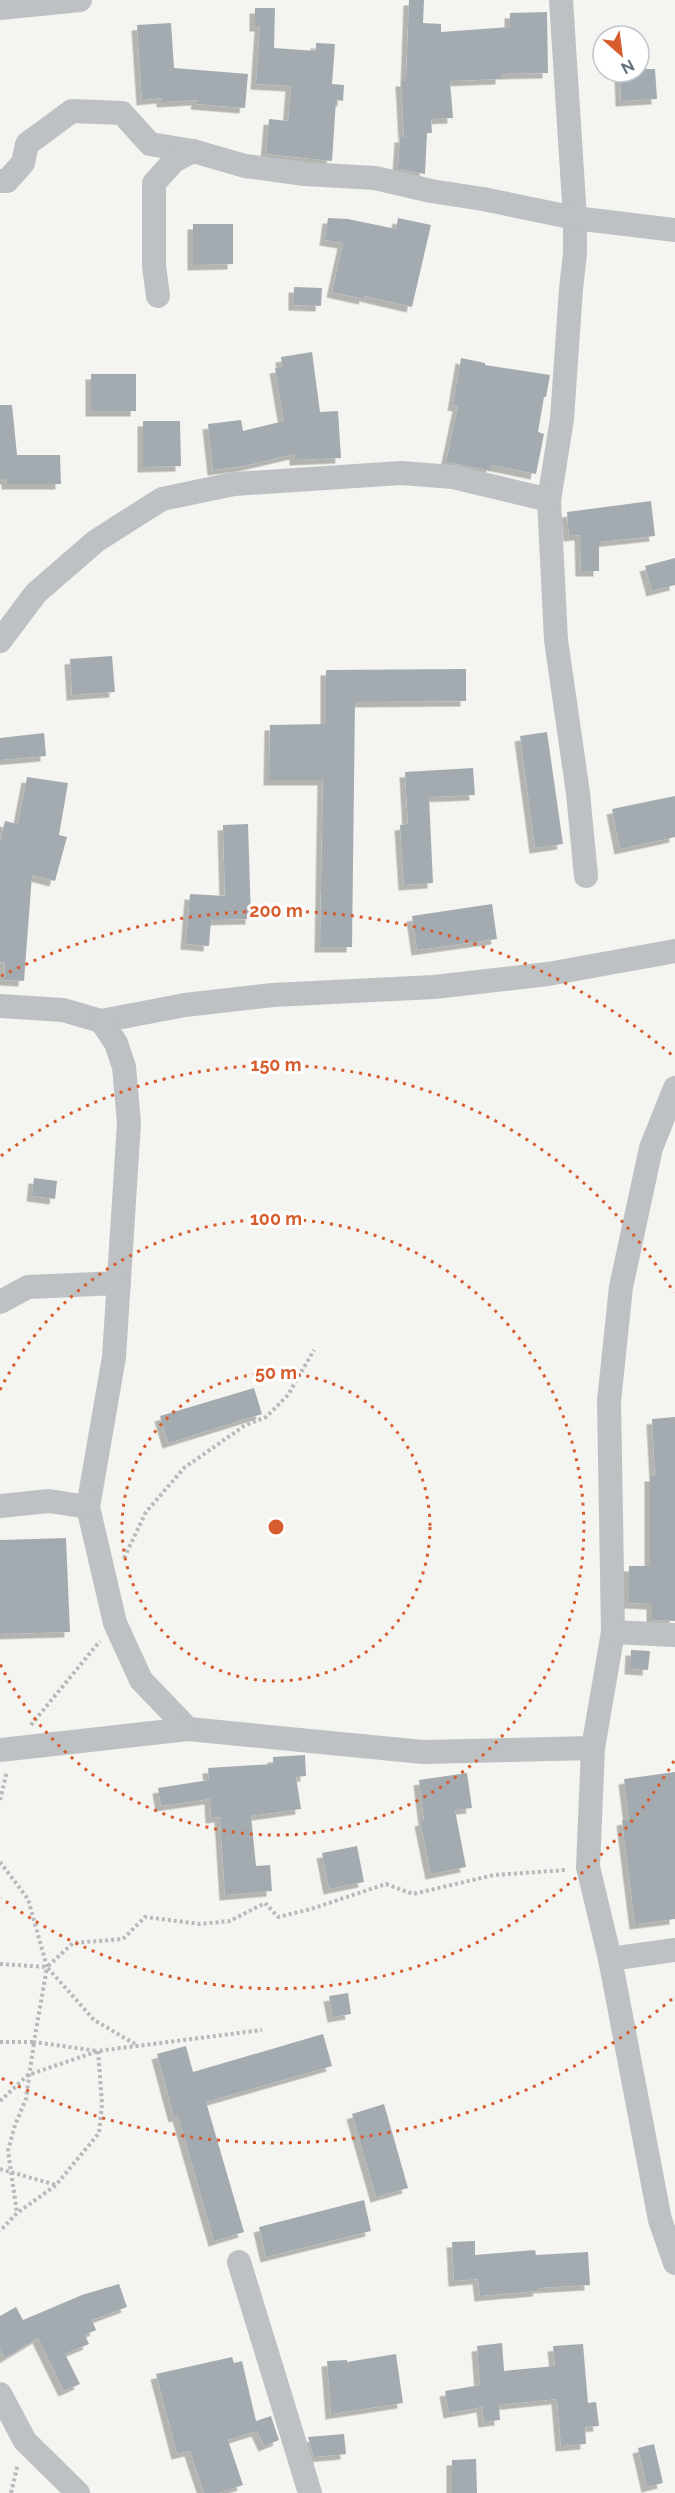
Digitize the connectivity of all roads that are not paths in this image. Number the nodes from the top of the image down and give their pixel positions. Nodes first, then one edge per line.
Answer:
1 (80, 0) edge
2 (561, 0) edge
3 (0, 8) edge
4 (193, 151) junction
5 (0, 181) edge
6 (575, 218) junction
7 (675, 230) edge
8 (158, 296) dead end
9 (549, 500) junction
10 (0, 641) edge
11 (586, 876) dead end
12 (675, 951) edge
13 (0, 1006) edge
14 (101, 1021) junction
15 (675, 1088) edge
16 (119, 1283) junction
17 (0, 1302) edge
18 (0, 1506) edge
19 (88, 1507) junction
20 (613, 1632) junction
21 (675, 1635) edge
22 (188, 1729) junction
23 (593, 1748) junction
24 (6, 1749) edge
25 (675, 1950) edge
26 (610, 1959) junction
27 (239, 2262) dead end
28 (675, 2263) edge
29 (0, 2394) edge
30 (78, 2493) edge
31 (310, 2493) edge

1 - 3 street
2 - 6 street
4 - 5 street
4 - 6 street
4 - 8 street
6 - 7 street
6 - 9 street
9 - 10 street
9 - 11 street
12 - 14 street
13 - 14 street
14 - 16 street
15 - 20 street
16 - 17 street
16 - 19 street
18 - 19 street
19 - 22 street
20 - 21 street
20 - 23 street
22 - 23 street
22 - 24 street
23 - 26 street
25 - 26 street
26 - 28 street
27 - 31 street
29 - 30 street

